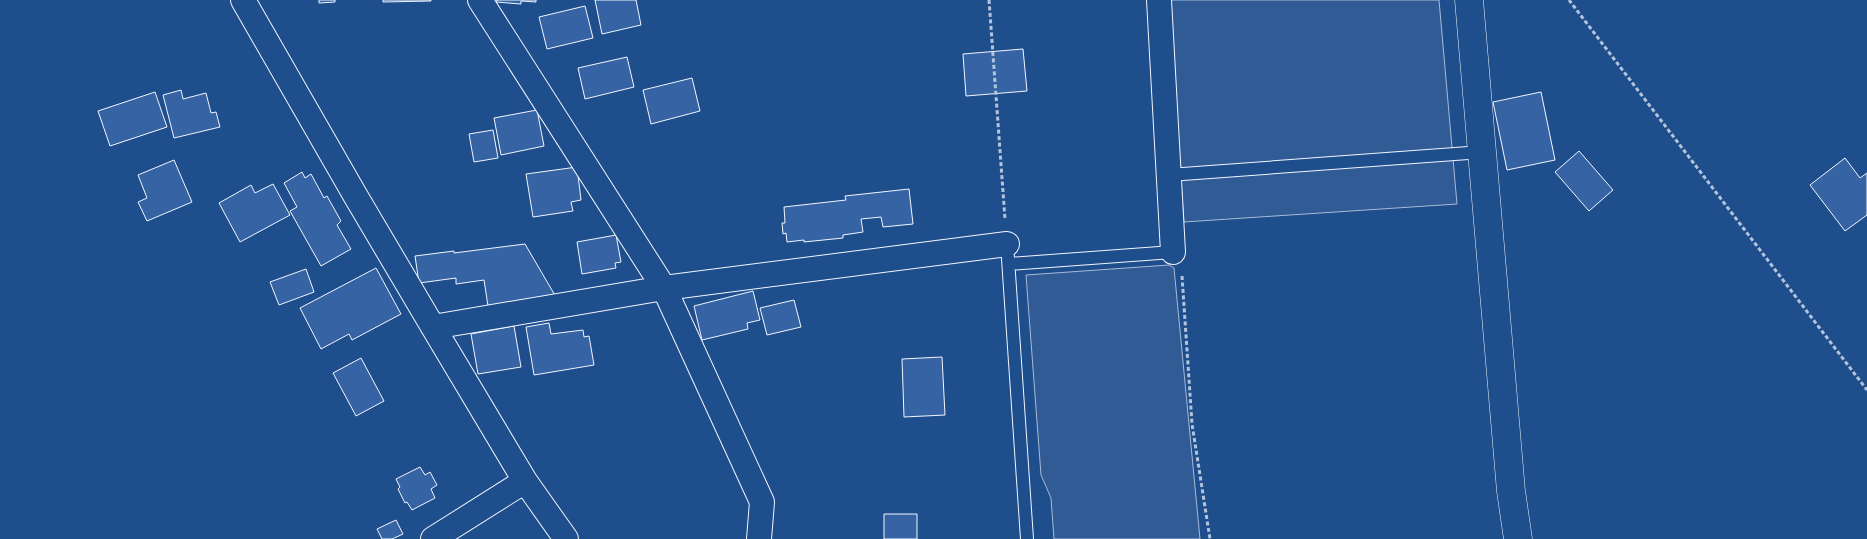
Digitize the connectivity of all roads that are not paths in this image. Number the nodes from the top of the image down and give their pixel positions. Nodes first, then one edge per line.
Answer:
1 (243, 0) edge
2 (480, 0) edge
3 (1159, 0) edge
4 (1469, 0) edge
5 (1482, 152) junction
6 (1168, 174) junction
7 (1173, 252) joint
8 (1008, 254) junction
9 (664, 288) junction
10 (433, 327) junction
11 (526, 480) junction
12 (433, 539) edge
13 (566, 539) edge
14 (759, 539) edge
15 (1027, 539) edge
16 (1518, 539) edge

1 - 10 street
2 - 9 street
3 - 6 street
4 - 5 street
5 - 6 lane
5 - 16 street
6 - 7 street
7 - 8 lane
8 - 9 street
8 - 15 lane
9 - 10 street
9 - 14 street
10 - 11 street
11 - 12 street
11 - 13 street

